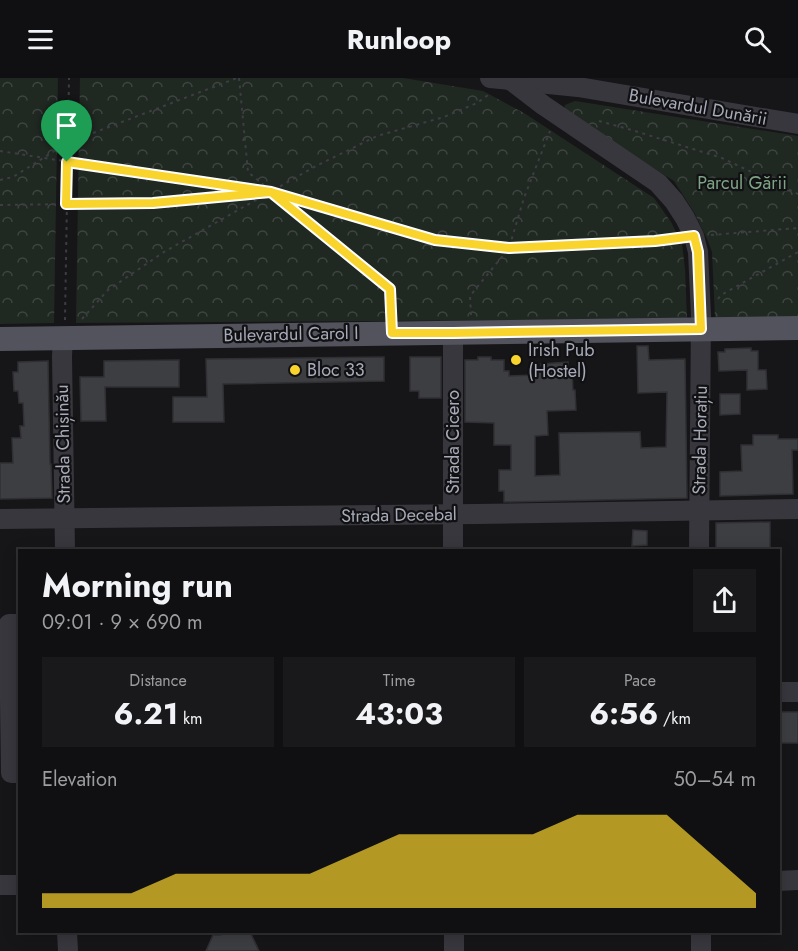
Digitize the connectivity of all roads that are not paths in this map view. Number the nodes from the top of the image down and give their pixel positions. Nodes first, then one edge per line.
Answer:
1 (503, 78) edge
2 (798, 124) edge
3 (701, 322) junction
4 (798, 328) edge
5 (463, 333) junction
6 (63, 338) junction
7 (0, 339) edge
8 (798, 509) edge
9 (699, 511) junction
10 (453, 515) junction
11 (64, 518) junction
12 (0, 519) edge
13 (65, 549) edge
14 (453, 549) edge
15 (699, 549) edge
16 (18, 624) edge
17 (780, 692) edge
18 (798, 692) edge
19 (10, 700) edge
20 (18, 772) edge
21 (780, 880) edge
22 (798, 880) edge
23 (0, 885) edge
24 (18, 885) edge
25 (67, 933) edge
26 (454, 933) edge
27 (701, 933) edge
28 (68, 951) edge
29 (454, 951) edge
30 (701, 951) edge

1 - 2 street, Bulevardul Dunării
1 - 3 street, Strada Horațiu
3 - 4 main road, Bulevardul Carol I
3 - 5 main road, Bulevardul Carol I
3 - 9 street, Strada Horațiu
5 - 6 main road, Bulevardul Carol I
5 - 10 street, Strada Cicero
6 - 7 main road, Bulevardul Carol I
6 - 11 street, Strada Chișinău
8 - 9 street, Strada Decebal
9 - 10 street, Strada Decebal
9 - 15 street, Strada Horațiu
10 - 11 street, Strada Decebal
10 - 14 street, Strada Cicero
11 - 12 street, Strada Decebal
11 - 13 street, Strada Chișinău
16 - 19 street
17 - 18 street
19 - 20 street
21 - 22 street
23 - 24 street
25 - 28 street
26 - 29 street
27 - 30 street

